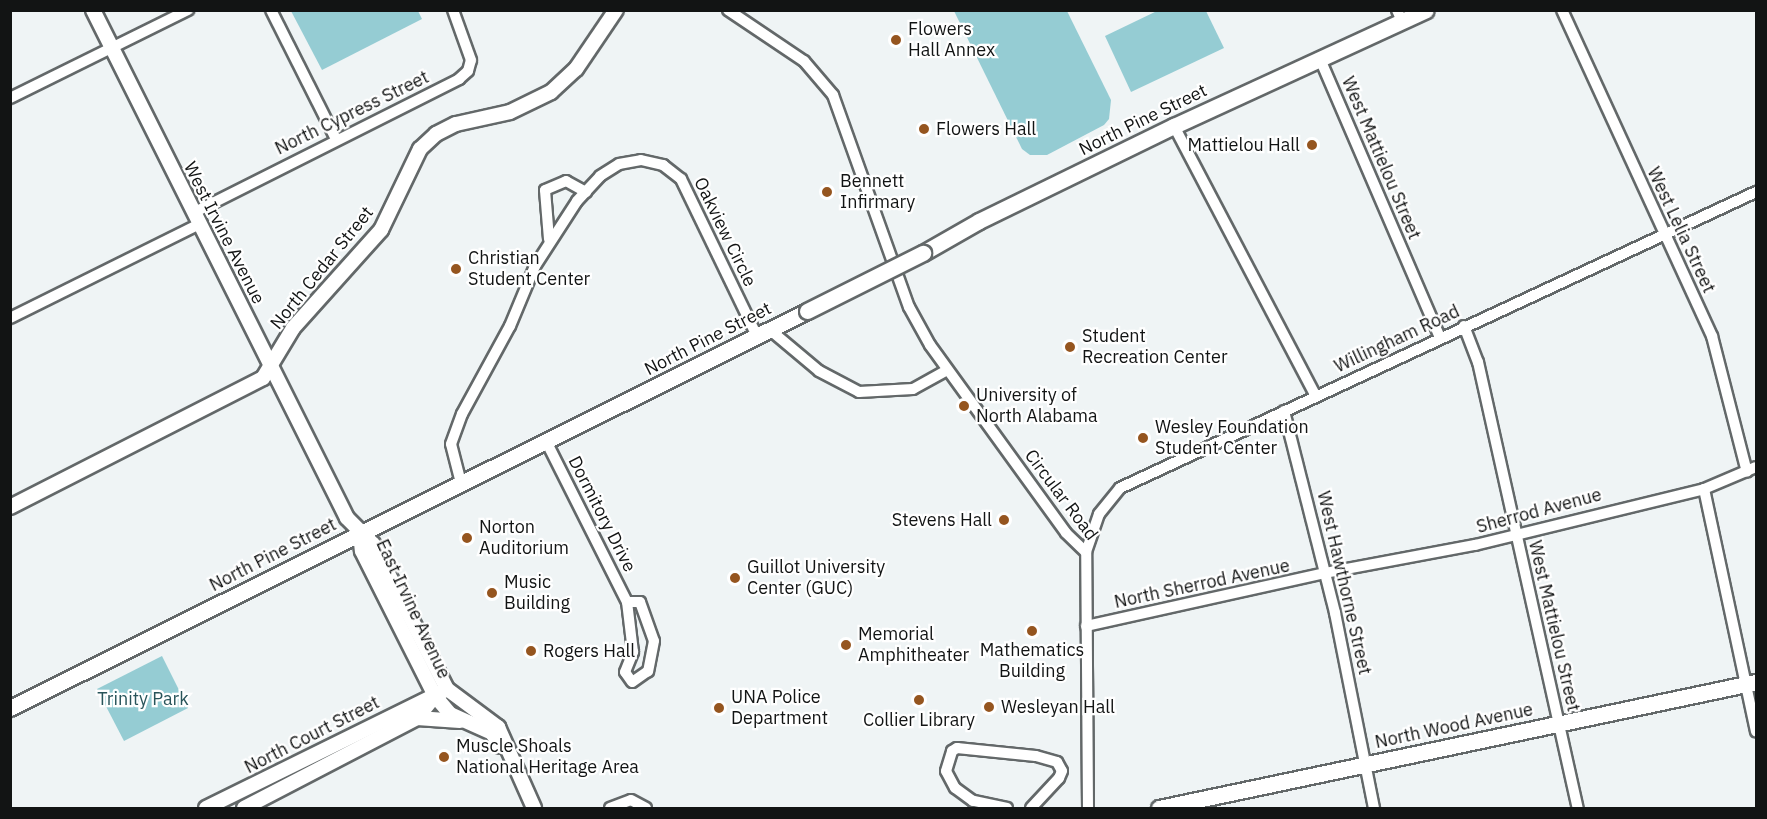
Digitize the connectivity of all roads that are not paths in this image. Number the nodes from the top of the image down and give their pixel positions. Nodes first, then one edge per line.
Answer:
1 (93, 10) edge
2 (188, 10) edge
3 (271, 10) edge
4 (453, 10) edge
5 (615, 10) edge
6 (728, 10) edge
7 (1426, 10) edge
8 (1562, 10) edge
9 (1400, 16) edge
10 (607, 17) edge
11 (113, 49) junction
12 (1320, 59) junction
13 (10, 98) edge
14 (1174, 126) junction
15 (336, 140) junction
16 (586, 192) junction
17 (1756, 192) edge
18 (196, 218) junction
19 (1665, 232) junction
20 (549, 239) junction
21 (10, 318) edge
22 (1464, 326) junction
23 (763, 332) junction
24 (1440, 337) junction
25 (271, 370) junction
26 (947, 370) junction
27 (1316, 396) junction
28 (1284, 411) junction
29 (546, 441) junction
30 (1752, 469) edge
31 (461, 483) junction
32 (1704, 489) junction
33 (10, 507) edge
34 (360, 533) junction
35 (1516, 533) junction
36 (1086, 552) junction
37 (1325, 573) junction
38 (627, 602) junction
39 (1086, 626) junction
40 (1751, 683) edge
41 (441, 693) junction
42 (10, 708) edge
43 (417, 717) junction
44 (464, 722) junction
45 (1560, 724) junction
46 (365, 728) junction
47 (1756, 731) edge
48 (373, 743) junction
49 (511, 760) junction
50 (1366, 764) junction
51 (206, 808) edge
52 (244, 808) edge
53 (534, 808) edge
54 (610, 808) edge
55 (646, 808) edge
56 (1007, 808) edge
57 (1031, 808) edge
58 (1088, 808) edge
59 (1159, 808) edge
60 (1374, 808) edge
61 (1578, 808) edge

1 - 11 street, West Irvine Avenue
2 - 11 street
3 - 15 street
4 - 15 street, North Cypress Street
5 - 10 street, North Cedar Street
6 - 26 street, Circular Road
7 - 9 main road, North Pine Street
8 - 19 street, West Lelia Street
9 - 12 main road, North Pine Street
10 - 25 street, North Cedar Street
11 - 13 street
11 - 18 street, West Irvine Avenue
12 - 14 main road, North Pine Street
12 - 24 street, West Mattielou Street
14 - 23 main road, North Pine Street, bridge
14 - 27 street
15 - 18 street, North Cypress Street
16 - 20 street, Oakview Circle
16 - 20 street, Oakview Circle
16 - 23 street, Oakview Circle
17 - 19 street, Willingham Road
18 - 21 street, North Cypress Street
18 - 25 street, West Irvine Avenue
19 - 22 street, Willingham Road
19 - 30 street, West Lelia Street
20 - 31 street, Oakview Circle
22 - 24 street, Willingham Road
22 - 35 street, West Mattielou Street
23 - 26 street
23 - 29 main road, North Pine Street
24 - 27 street, Willingham Road
25 - 33 street, North Cedar Street
25 - 34 street, West Irvine Avenue
26 - 36 street, Circular Road
27 - 28 street, Willingham Road
28 - 36 street, Willingham Road
28 - 37 street, West Hawthorne Street
29 - 31 main road, North Pine Street
29 - 38 street, Dormitory Drive
30 - 32 street, Sherrod Avenue
31 - 34 main road, North Pine Street
32 - 35 street, Sherrod Avenue
32 - 40 street
34 - 41 street, East Irvine Avenue
34 - 42 main road, North Pine Street
35 - 37 street, Sherrod Avenue
35 - 45 street, West Mattielou Street
36 - 39 street, Circular Road
37 - 39 street, North Sherrod Avenue
37 - 50 street, West Hawthorne Street
38 - 38 street, Dormitory Drive
39 - 58 street, Circular Road
40 - 45 main road, North Wood Avenue
40 - 47 street
41 - 43 street, North Court Street
41 - 44 street, East Irvine Avenue
41 - 46 street, North Court Street
41 - 49 street, East Irvine Avenue
43 - 44 street
43 - 48 street, North Court Street
44 - 49 street, East Irvine Avenue
45 - 50 main road, North Wood Avenue
45 - 61 street, West Mattielou Street
46 - 48 street
46 - 51 street, North Court Street
48 - 52 street, North Court Street
49 - 53 street, East Irvine Avenue
50 - 59 main road, North Wood Avenue
50 - 60 street, West Hawthorne Street
54 - 55 street
56 - 57 street

